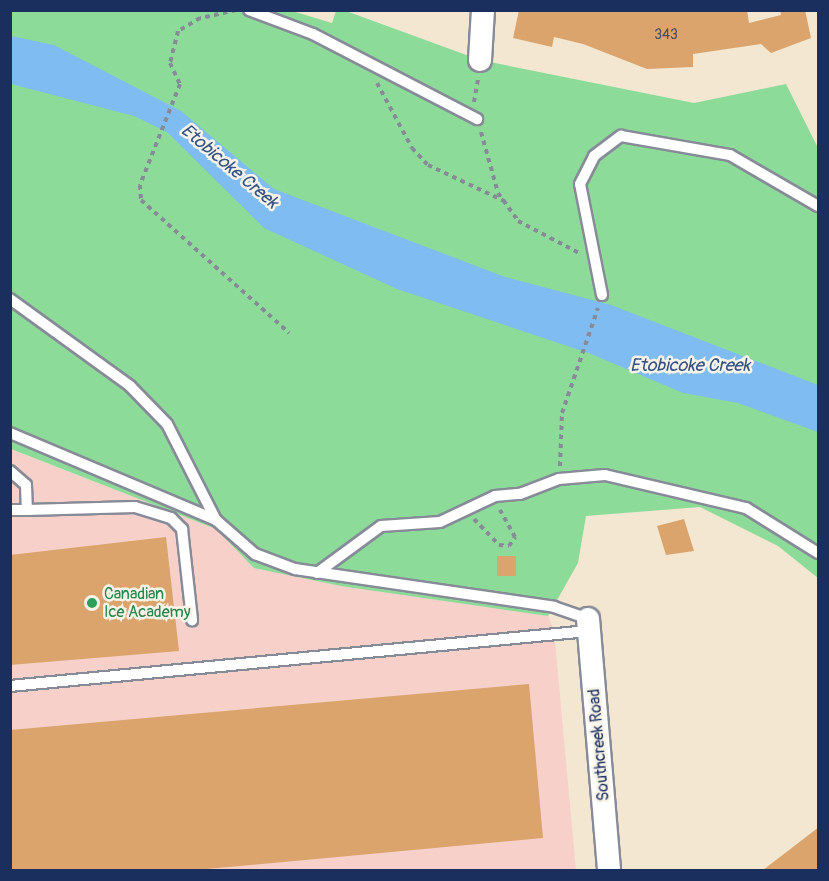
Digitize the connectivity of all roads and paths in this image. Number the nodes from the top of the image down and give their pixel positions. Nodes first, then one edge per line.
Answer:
1 (236, 10) edge
2 (249, 10) edge
3 (483, 10) edge
4 (358, 57) junction
5 (480, 60) joint
6 (477, 119) junction
7 (505, 202) junction
8 (819, 206) edge
9 (600, 270) junction
10 (602, 295) joint
11 (10, 299) edge
12 (289, 333) dead end
13 (10, 433) edge
14 (10, 471) edge
15 (559, 479) junction
16 (495, 496) junction
17 (10, 510) edge
18 (27, 510) junction
19 (466, 510) junction
20 (216, 520) junction
21 (819, 553) edge
22 (317, 573) junction
23 (192, 620) dead end
24 (589, 625) junction
25 (10, 686) edge
26 (609, 870) edge

1 - 12 path
2 - 4 lane
3 - 5 street
4 - 6 lane
4 - 7 path
5 - 6 path
6 - 7 path
7 - 9 path
8 - 9 lane
9 - 10 lane
10 - 15 path
11 - 20 lane
13 - 20 lane
14 - 18 lane
15 - 16 lane
15 - 21 lane
16 - 19 lane
16 - 19 path
17 - 18 lane
18 - 23 lane
19 - 22 lane
20 - 22 lane
22 - 24 lane
24 - 25 lane
24 - 26 street, Southcreek Road

